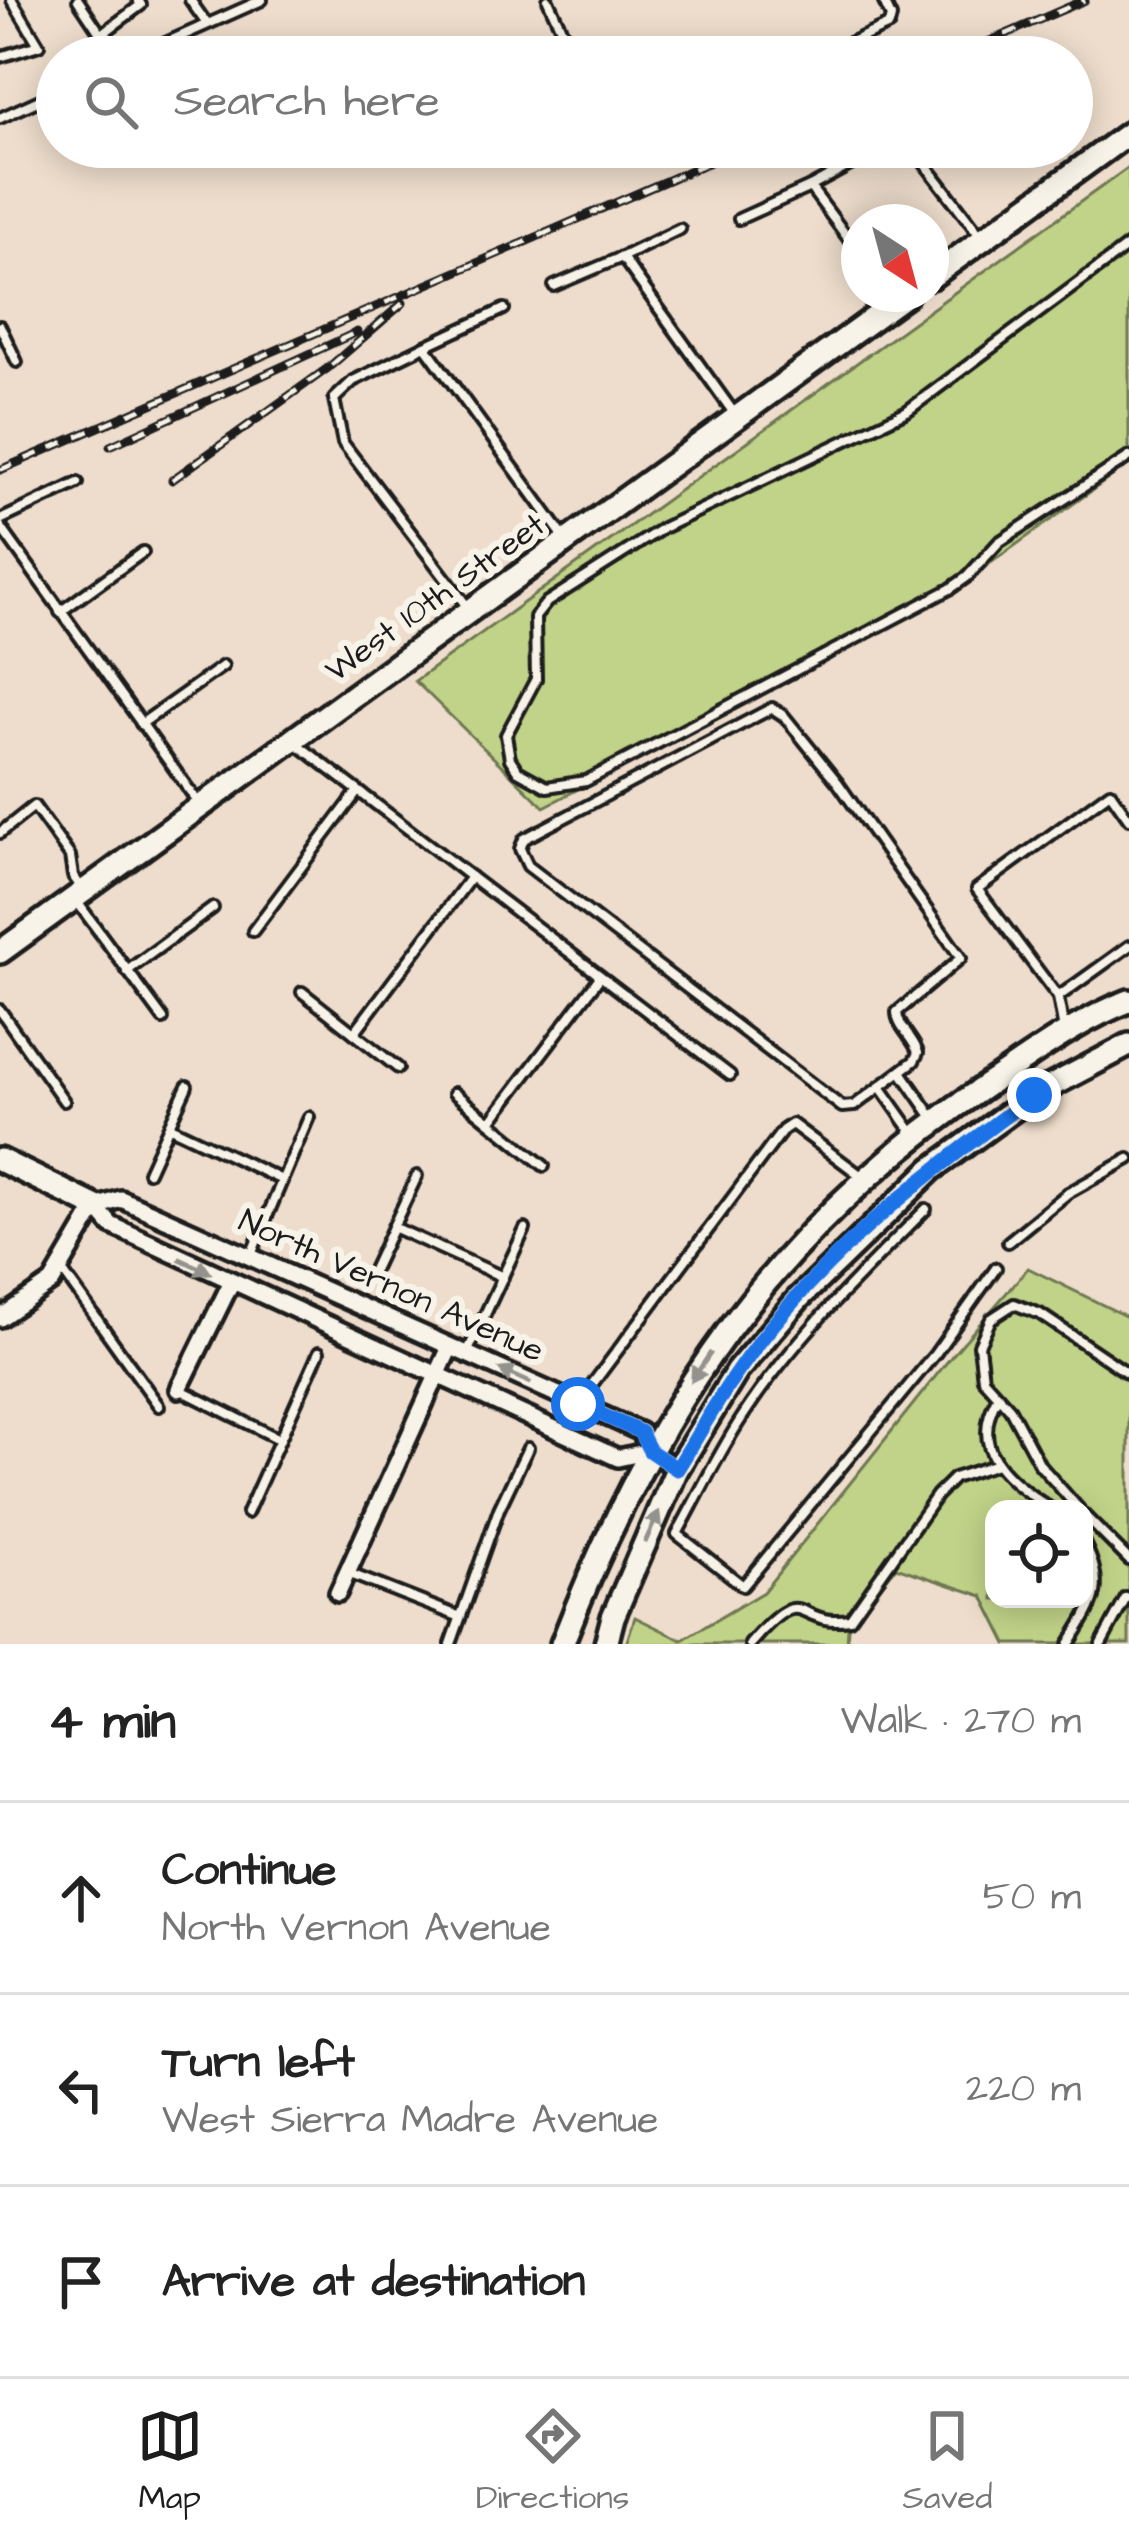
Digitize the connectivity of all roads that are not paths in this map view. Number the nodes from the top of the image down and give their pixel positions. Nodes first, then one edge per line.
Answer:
1 (12, 0) edge
2 (78, 0) edge
3 (138, 0) edge
4 (190, 0) edge
5 (262, 0) edge
6 (548, 0) edge
7 (883, 0) edge
8 (207, 24) junction
9 (102, 34) joint
10 (180, 36) edge
11 (564, 36) edge
12 (865, 36) edge
13 (36, 40) edge
14 (36, 46) edge
15 (0, 57) edge
16 (36, 102) edge
17 (0, 118) edge
18 (1129, 133) edge
19 (1093, 159) edge
20 (845, 168) edge
21 (928, 168) edge
22 (1081, 168) edge
23 (810, 187) junction
24 (739, 219) dead end
25 (680, 229) dead end
26 (841, 229) edge
27 (983, 239) junction
28 (1129, 244) edge
29 (622, 257) junction
30 (949, 264) edge
31 (554, 286) dead end
32 (504, 308) dead end
33 (878, 312) edge
34 (0, 326) edge
35 (424, 346) junction
36 (16, 362) dead end
37 (737, 418) junction
38 (1129, 457) edge
39 (78, 483) dead end
40 (0, 523) edge
41 (567, 541) junction
42 (143, 552) dead end
43 (470, 611) junction
44 (60, 612) junction
45 (223, 666) dead end
46 (141, 724) junction
47 (292, 740) junction
48 (358, 791) junction
49 (201, 806) junction
50 (1129, 819) edge
51 (0, 832) edge
52 (471, 878) junction
53 (79, 894) junction
54 (213, 908) dead end
55 (253, 931) dead end
56 (2, 946) edge
57 (1129, 946) edge
58 (128, 971) junction
59 (600, 976) junction
60 (302, 992) dead end
61 (1058, 997) junction
62 (1129, 1001) edge
63 (0, 1010) edge
64 (163, 1019) dead end
65 (354, 1033) junction
66 (1066, 1036) junction
67 (1129, 1046) edge
68 (398, 1068) dead end
69 (902, 1072) junction
70 (730, 1075) dead end
71 (187, 1086) dead end
72 (881, 1088) junction
73 (454, 1093) dead end
74 (64, 1101) dead end
75 (309, 1117) dead end
76 (935, 1120) junction
77 (490, 1122) junction
78 (170, 1127) junction
79 (915, 1136) junction
80 (1129, 1159) edge
81 (0, 1160) edge
82 (544, 1166) dead end
83 (148, 1172) dead end
84 (417, 1176) dead end
85 (865, 1178) junction
86 (283, 1180) junction
87 (96, 1208) junction
88 (926, 1209) dead end
89 (393, 1227) junction
90 (525, 1229) dead end
91 (1008, 1242) dead end
92 (250, 1257) junction
93 (60, 1268) junction
94 (996, 1268) dead end
95 (371, 1274) dead end
96 (503, 1277) junction
97 (231, 1282) junction
98 (0, 1318) edge
99 (450, 1347) junction
100 (319, 1352) dead end
101 (466, 1354) junction
102 (438, 1374) junction
103 (1129, 1374) edge
104 (179, 1389) joint
105 (998, 1396) junction
106 (578, 1404) junction
107 (159, 1406) dead end
108 (279, 1439) junction
109 (528, 1448) dead end
110 (650, 1451) junction
111 (997, 1464) junction
112 (677, 1469) junction
113 (1038, 1500) edge
114 (1071, 1500) edge
115 (247, 1513) dead end
116 (1093, 1524) edge
117 (1093, 1560) edge
118 (1129, 1560) edge
119 (347, 1573) junction
120 (338, 1593) dead end
121 (1126, 1598) dead end
122 (1093, 1599) edge
123 (1088, 1608) edge
124 (458, 1616) junction
125 (451, 1644) edge
126 (562, 1644) edge
127 (605, 1644) edge
128 (750, 1644) edge
129 (1069, 1644) edge
130 (1101, 1644) edge

1 - 13 lane
2 - 9 lane
3 - 9 lane
4 - 8 lane
5 - 8 lane
6 - 11 lane
7 - 12 lane
8 - 10 lane
14 - 15 lane
16 - 17 lane
18 - 19 street
20 - 23 lane
21 - 27 lane
22 - 27 street
23 - 24 lane
23 - 26 lane
25 - 29 lane
27 - 30 street
28 - 38 lane
29 - 31 lane
29 - 37 lane
32 - 35 lane
33 - 37 street, West 10th Street
34 - 36 lane
35 - 41 lane
35 - 43 lane
37 - 41 street, West 10th Street
39 - 40 lane
40 - 44 lane
41 - 43 street, West 10th Street
42 - 44 lane
43 - 47 street, West 10th Street
44 - 46 lane
45 - 46 lane
46 - 49 lane
47 - 48 lane
47 - 49 street, West 10th Street
48 - 52 lane
48 - 55 lane
49 - 53 street, West 10th Street
50 - 61 lane
51 - 53 lane
52 - 59 lane
52 - 65 lane
53 - 56 street, West 10th Street
53 - 58 lane
54 - 58 lane
57 - 61 lane
58 - 64 lane
59 - 70 lane
59 - 77 lane
60 - 65 lane
61 - 66 lane
62 - 66 street
63 - 74 lane
65 - 68 lane
66 - 76 street
67 - 112 street
69 - 72 lane
69 - 72 lane
69 - 76 lane
71 - 78 lane
72 - 79 lane
73 - 77 lane
75 - 86 lane
76 - 79 street
77 - 82 lane
78 - 83 lane
78 - 86 lane
79 - 85 street
80 - 91 lane
81 - 87 street, North Vernon Avenue
84 - 89 lane
85 - 106 lane
85 -> 110 street
86 - 92 lane
87 - 92 street, North Vernon Avenue
87 - 93 street
87 -> 97 street, North Vernon Avenue
88 - 94 lane
89 - 95 lane
89 - 96 lane
90 - 96 lane
92 - 99 street, North Vernon Avenue
93 - 98 street
93 - 107 lane
96 - 101 lane
97 - 102 street, North Vernon Avenue
97 - 104 street
99 - 101 street, North Vernon Avenue
99 - 102 street
100 - 108 lane
106 -> 101 street, North Vernon Avenue
102 - 110 street, North Vernon Avenue
102 - 119 street
103 - 105 lane
104 - 108 lane
105 - 111 lane
105 - 114 lane
106 - 110 street, North Vernon Avenue
108 - 115 lane
109 - 124 lane
110 - 112 street, North Vernon Avenue
110 - 126 street
111 - 113 lane
111 - 128 lane
127 -> 112 street
116 - 118 lane
117 - 122 lane
119 - 120 street
119 - 124 lane
121 - 130 lane
123 - 129 lane
124 - 125 lane

